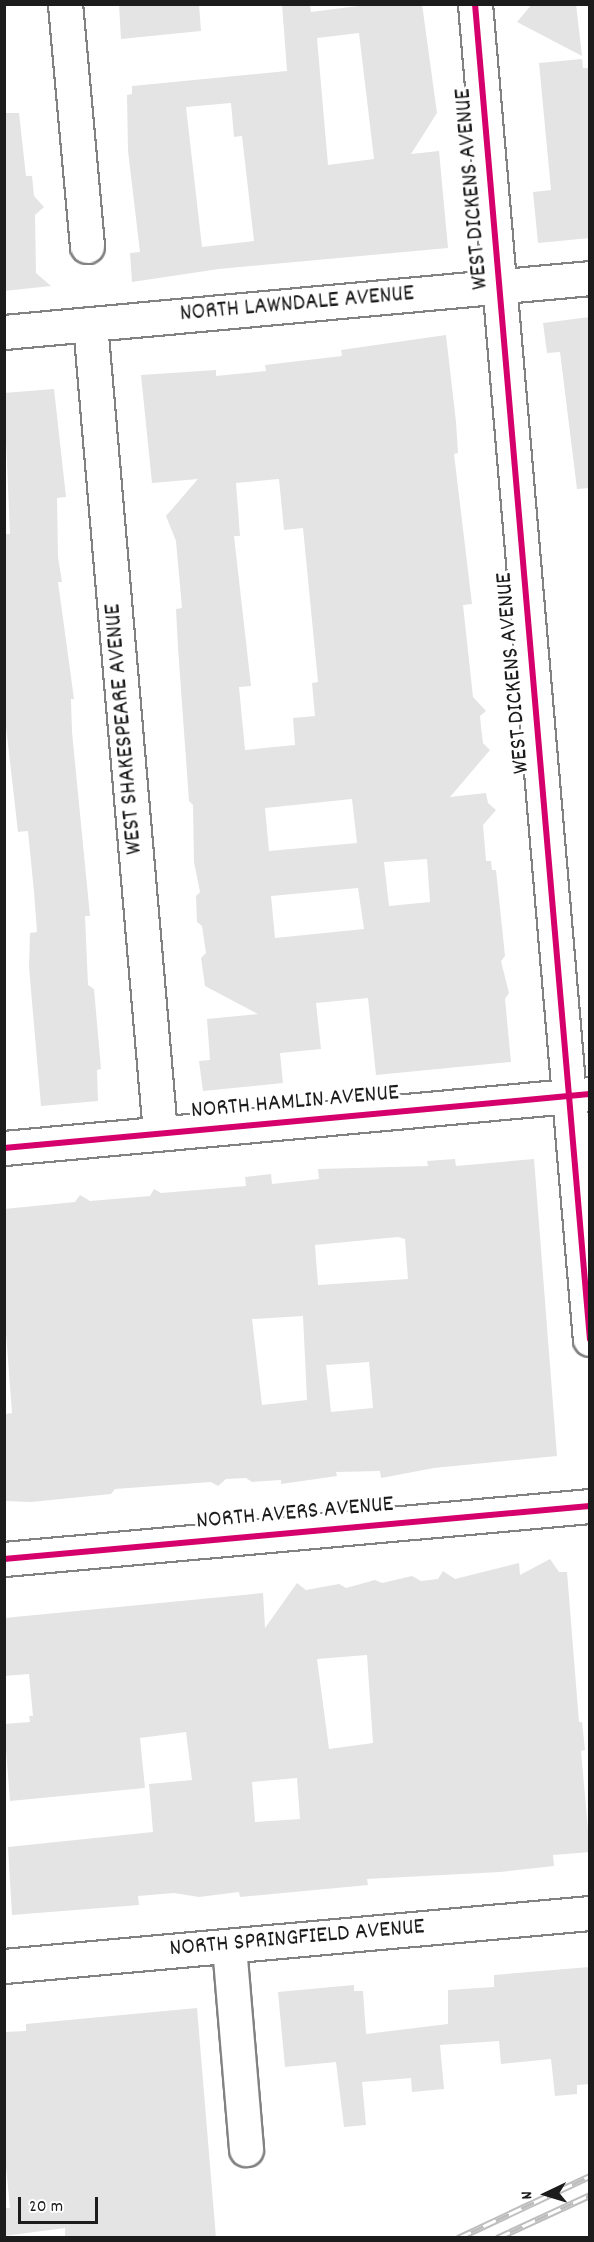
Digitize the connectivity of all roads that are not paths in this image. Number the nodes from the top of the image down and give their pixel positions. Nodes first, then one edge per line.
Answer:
1 (65, 4) edge
2 (475, 4) edge
3 (87, 246) dead end
4 (590, 278) edge
5 (499, 286) junction
6 (90, 324) junction
7 (4, 332) edge
8 (579, 1095) edge
9 (160, 1133) junction
10 (4, 1148) edge
11 (590, 1339) edge
12 (590, 1506) edge
13 (4, 1559) edge
14 (590, 1913) edge
15 (229, 1946) junction
16 (4, 1966) edge
17 (246, 2149) dead end

1 - 3 street
2 - 5 street, WEST DICKENS AVENUE
4 - 5 street, NORTH LAWNDALE AVENUE
5 - 6 street, NORTH LAWNDALE AVENUE
5 - 8 street, WEST DICKENS AVENUE
6 - 7 street, NORTH LAWNDALE AVENUE
6 - 9 street, WEST SHAKESPEARE AVENUE
8 - 9 street, NORTH HAMLIN AVENUE
8 - 11 street, WEST DICKENS AVENUE
9 - 10 street, NORTH HAMLIN AVENUE
12 - 13 street, NORTH AVERS AVENUE
14 - 15 street, NORTH SPRINGFIELD AVENUE
15 - 16 street, NORTH SPRINGFIELD AVENUE
15 - 17 street

